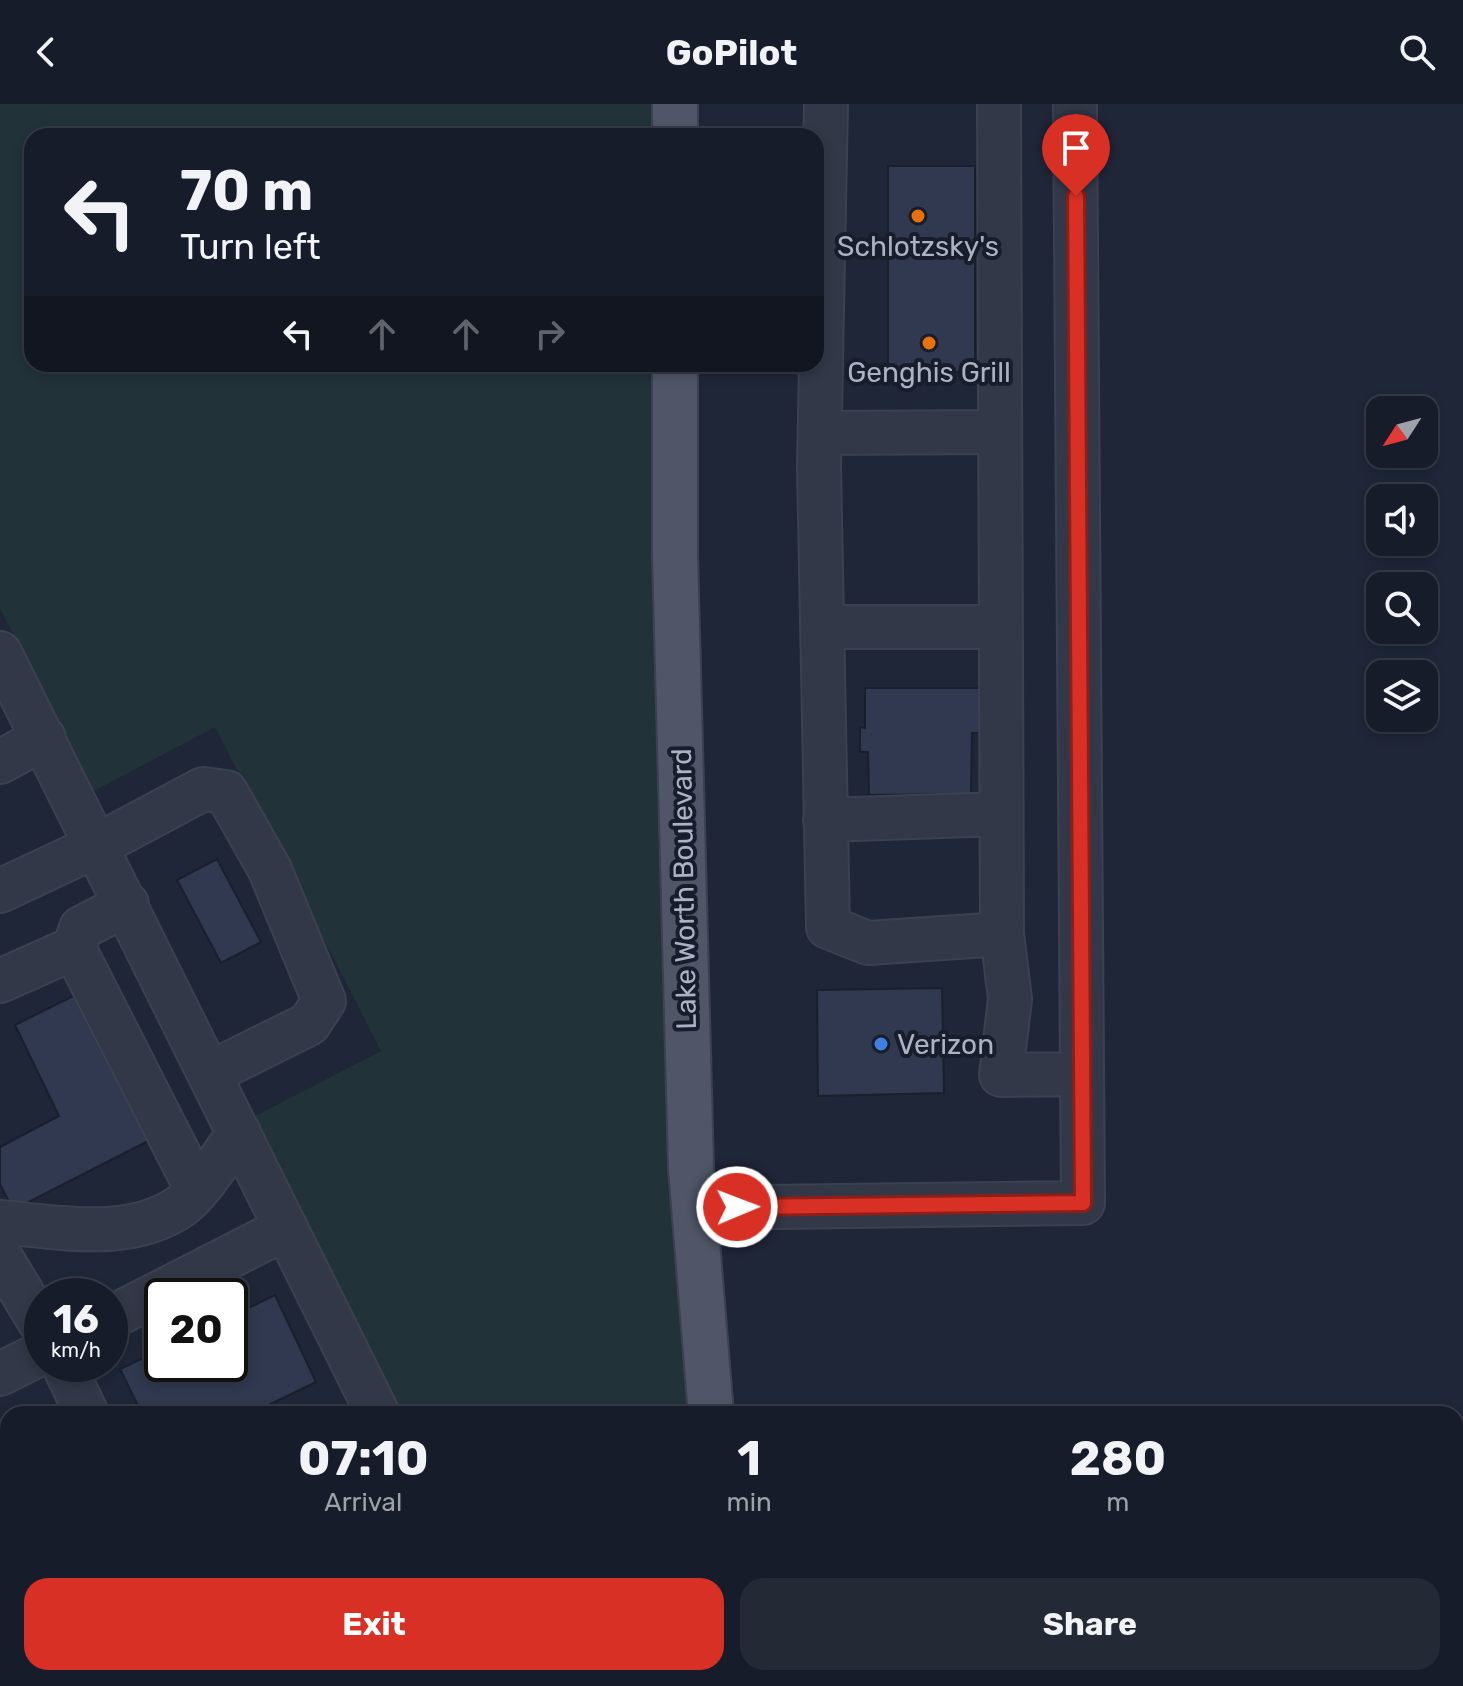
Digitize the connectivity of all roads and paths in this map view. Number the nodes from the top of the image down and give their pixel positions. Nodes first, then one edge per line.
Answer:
1 (675, 104) edge
2 (999, 104) edge
3 (1075, 104) edge
4 (836, 105) edge
5 (675, 128) edge
6 (824, 351) edge
7 (675, 372) edge
8 (823, 372) edge
9 (999, 432) junction
10 (820, 433) junction
11 (823, 627) junction
12 (1001, 627) junction
13 (0, 653) edge
14 (44, 738) junction
15 (0, 762) edge
16 (1001, 814) junction
17 (825, 820) junction
18 (98, 845) junction
19 (0, 891) edge
20 (127, 904) junction
21 (1002, 934) junction
22 (74, 948) junction
23 (0, 981) edge
24 (210, 1073) junction
25 (1082, 1074) junction
26 (239, 1133) junction
27 (196, 1188) junction
28 (694, 1208) junction
29 (0, 1222) edge
30 (286, 1228) junction
31 (0, 1256) edge
32 (24, 1296) edge
33 (128, 1309) edge
34 (24, 1362) edge
35 (0, 1374) edge
36 (72, 1382) edge
37 (83, 1406) edge
38 (374, 1406) edge
39 (710, 1406) edge

1 - 5 main road
2 - 9 lane
3 - 25 lane
4 - 6 lane
7 - 28 main road, Lake Worth Boulevard
8 - 10 lane
9 - 10 lane
9 - 12 lane
10 - 11 lane
11 - 12 lane
11 - 17 lane
12 - 16 lane
13 - 14 lane
14 - 15 lane
14 - 18 lane
16 - 17 lane
16 - 21 lane
17 - 21 lane
18 - 19 lane
18 - 20 lane
18 - 24 lane
20 - 22 lane
20 - 24 lane
21 - 25 lane
22 - 23 lane
22 - 27 lane
24 - 26 lane
25 - 28 lane
26 - 27 lane
26 - 30 lane
27 - 29 lane
28 - 39 main road, Lake Worth Boulevard
30 - 33 lane
30 - 38 lane
31 - 32 lane
34 - 35 lane
36 - 37 lane

